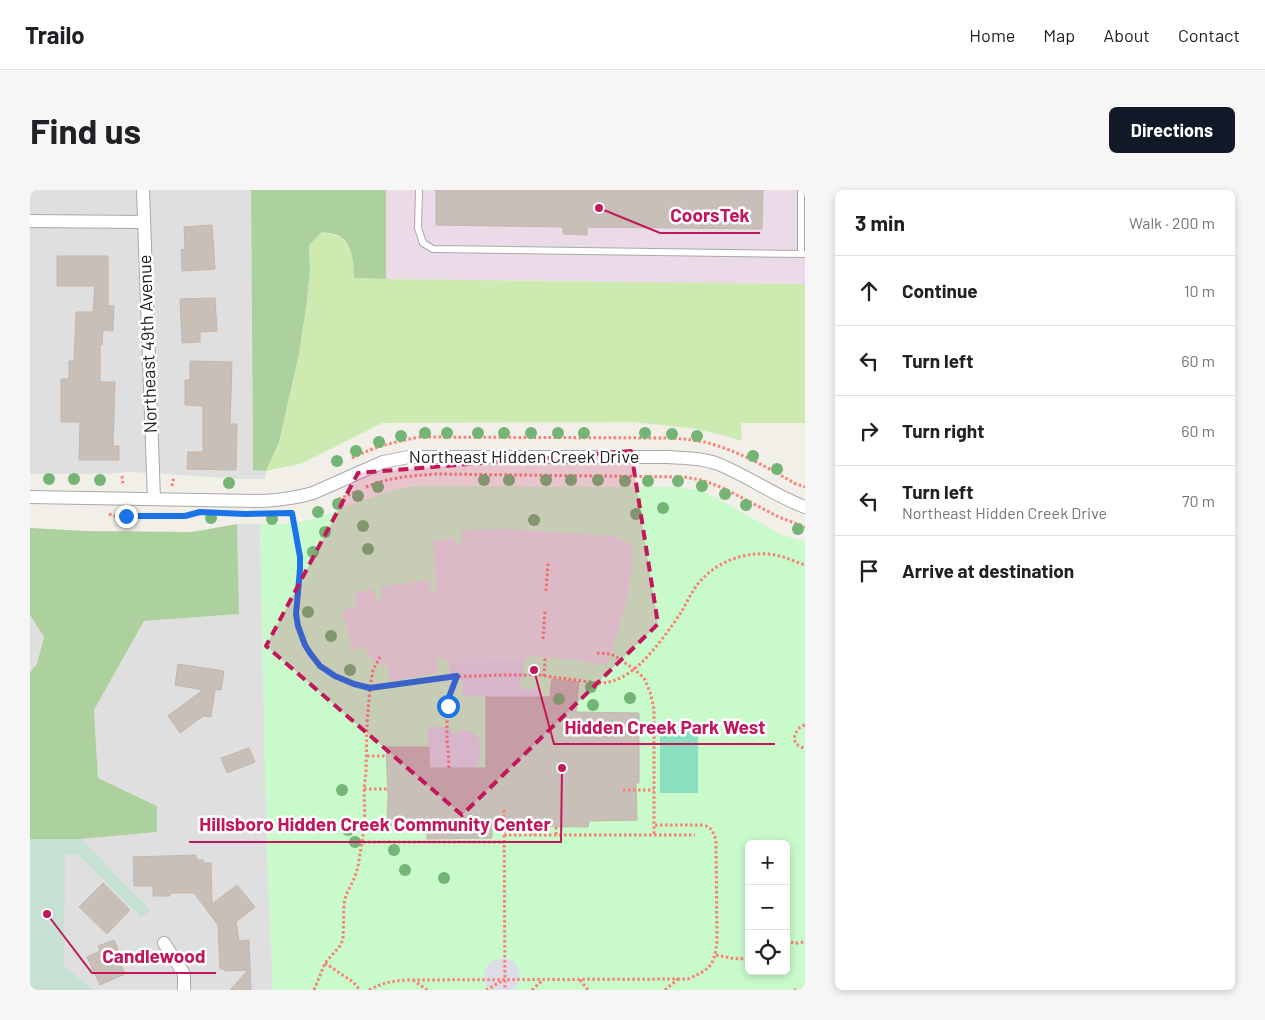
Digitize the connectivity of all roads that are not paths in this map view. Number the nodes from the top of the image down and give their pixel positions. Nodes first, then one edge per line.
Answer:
1 (143, 190) edge
2 (419, 190) edge
3 (802, 190) edge
4 (30, 221) edge
5 (143, 222) junction
6 (803, 254) edge
7 (30, 498) edge
8 (154, 499) junction
9 (805, 507) edge
10 (164, 943) dead end
11 (184, 990) edge

1 - 5 street, Northeast 49th Avenue
2 - 6 lane
3 - 6 lane
4 - 5 street
5 - 8 street, Northeast 49th Avenue
7 - 8 street, Northeast Hidden Creek Drive
8 - 9 street, Northeast Hidden Creek Drive
10 - 11 street

